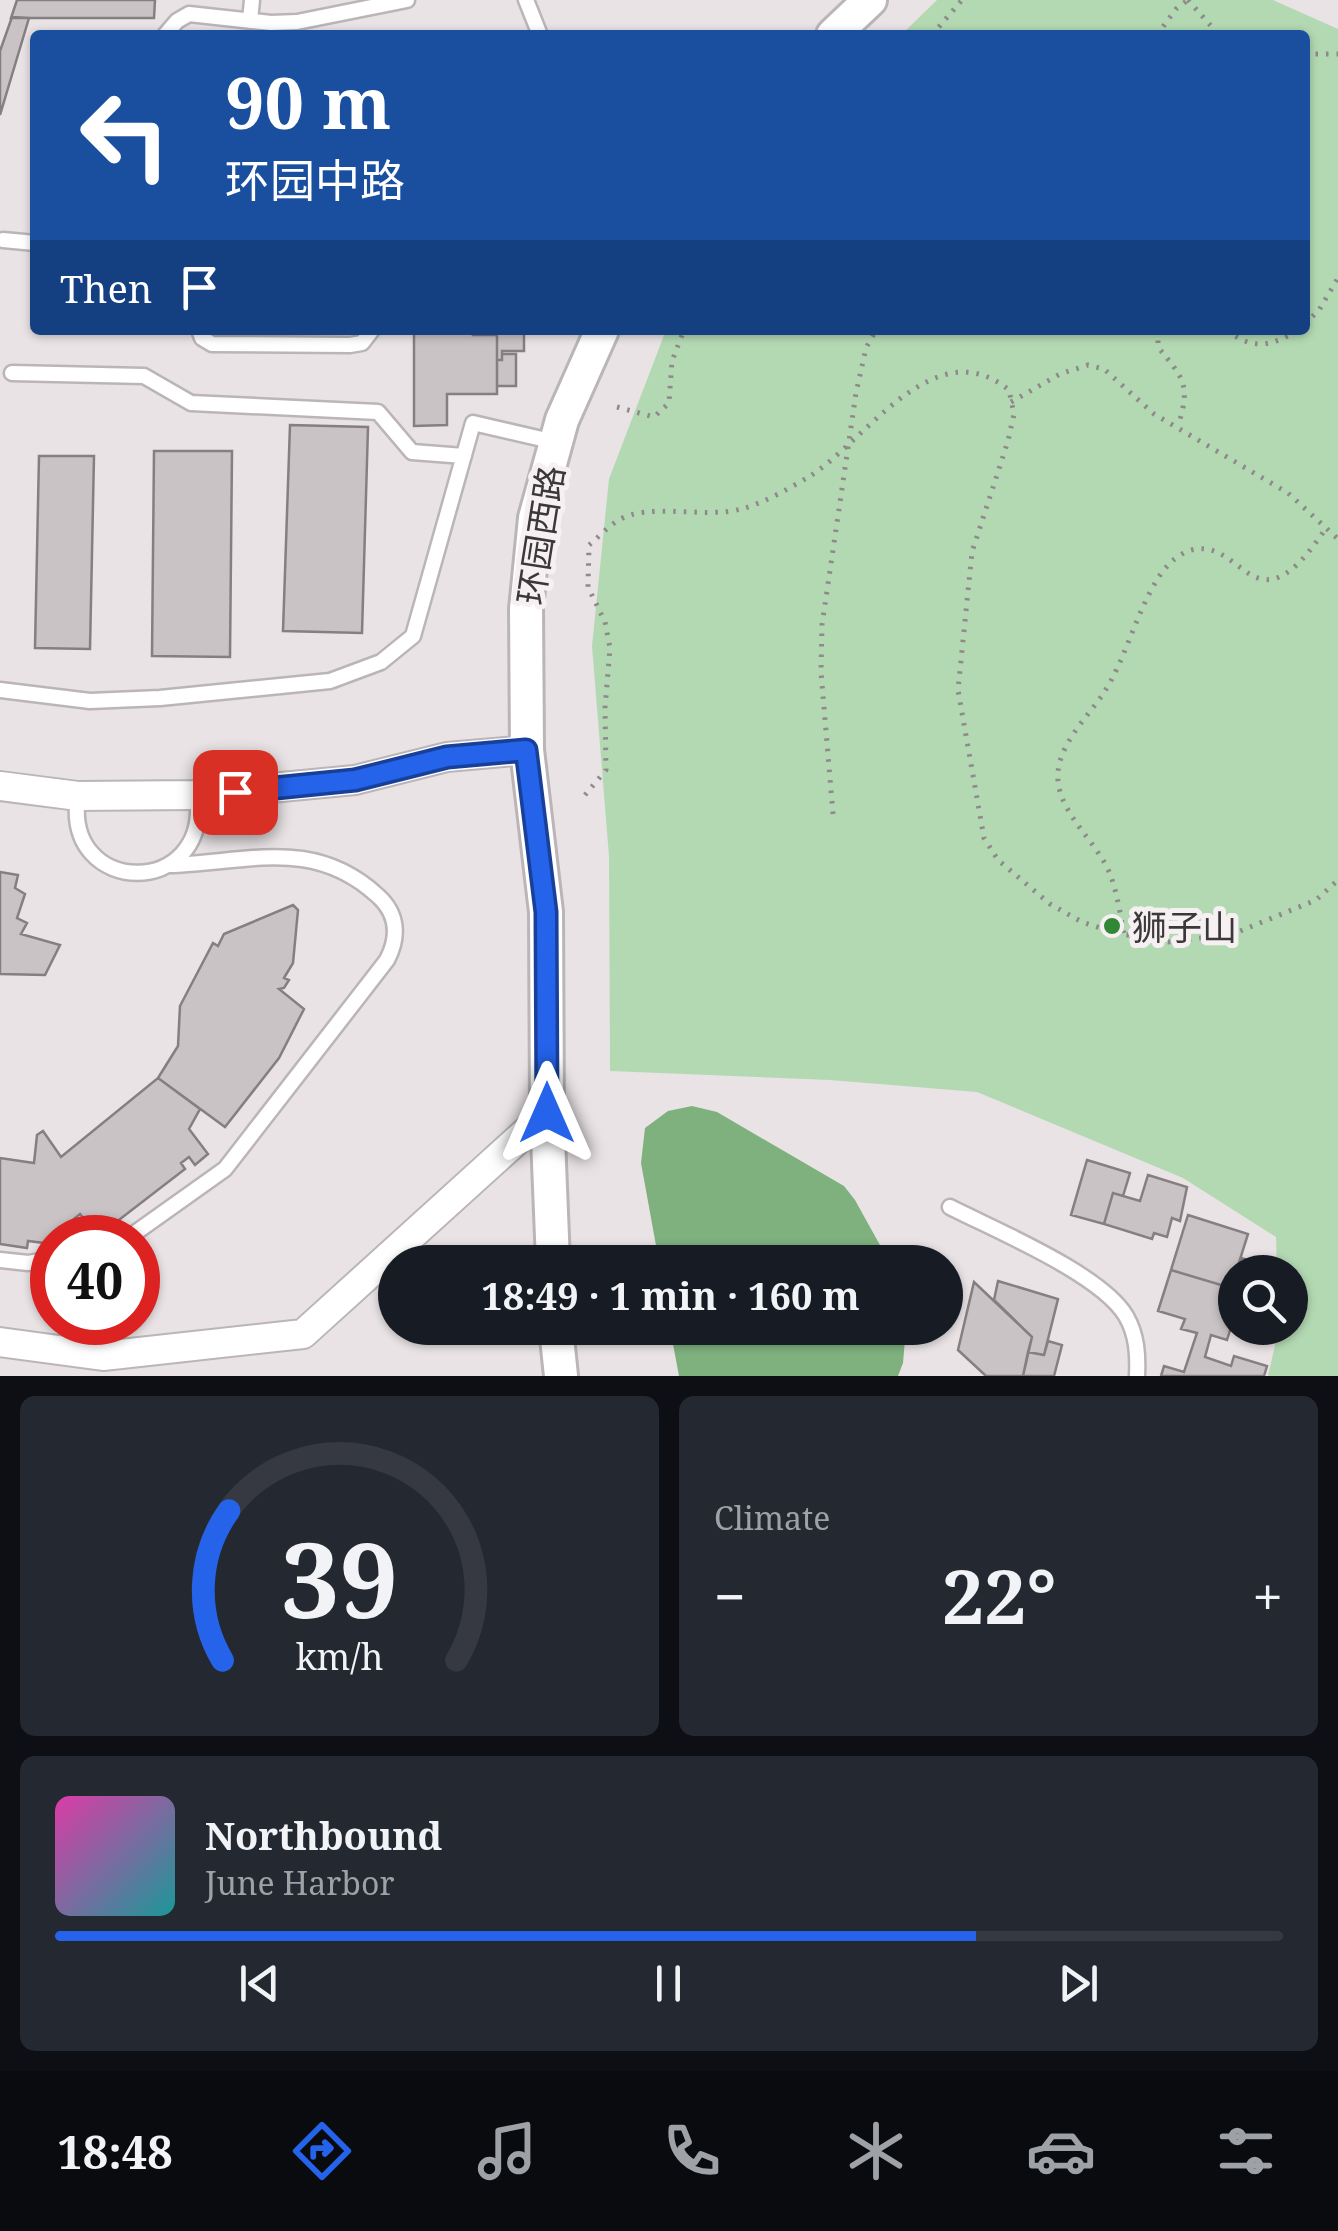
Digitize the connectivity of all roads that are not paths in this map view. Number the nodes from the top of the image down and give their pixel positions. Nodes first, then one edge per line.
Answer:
1 (252, 0) edge
2 (407, 0) edge
3 (526, 0) edge
4 (870, 0) edge
5 (246, 25) edge
6 (169, 30) edge
7 (538, 30) edge
8 (838, 30) edge
9 (3, 240) dead end
10 (30, 243) edge
11 (201, 335) edge
12 (368, 335) edge
13 (600, 335) edge
14 (12, 373) dead end
15 (556, 442) junction
16 (464, 456) junction
17 (0, 690) edge
18 (526, 750) junction
19 (0, 786) edge
20 (197, 795) junction
21 (78, 796) junction
22 (169, 865) junction
23 (547, 1113) junction
24 (950, 1207) dead end
25 (160, 1215) edge
26 (553, 1245) edge
27 (0, 1260) edge
28 (30, 1262) edge
29 (0, 1342) edge
30 (558, 1345) edge
31 (561, 1376) edge
32 (1137, 1376) edge

1 - 5 lane
2 - 5 lane
3 - 7 lane
4 - 8 street
5 - 6 lane
9 - 10 lane
11 - 12 lane
13 - 15 street, 环园西路
14 - 16 lane
15 - 16 lane
15 - 18 street, 环园西路
16 - 17 lane
18 - 20 street
18 - 23 street, 环园西路
19 - 21 street
20 - 21 street
20 - 22 lane
21 - 22 lane
22 - 25 lane
23 - 26 street, 环园西路
23 - 29 street
24 - 32 lane
27 - 28 lane
30 - 31 street

